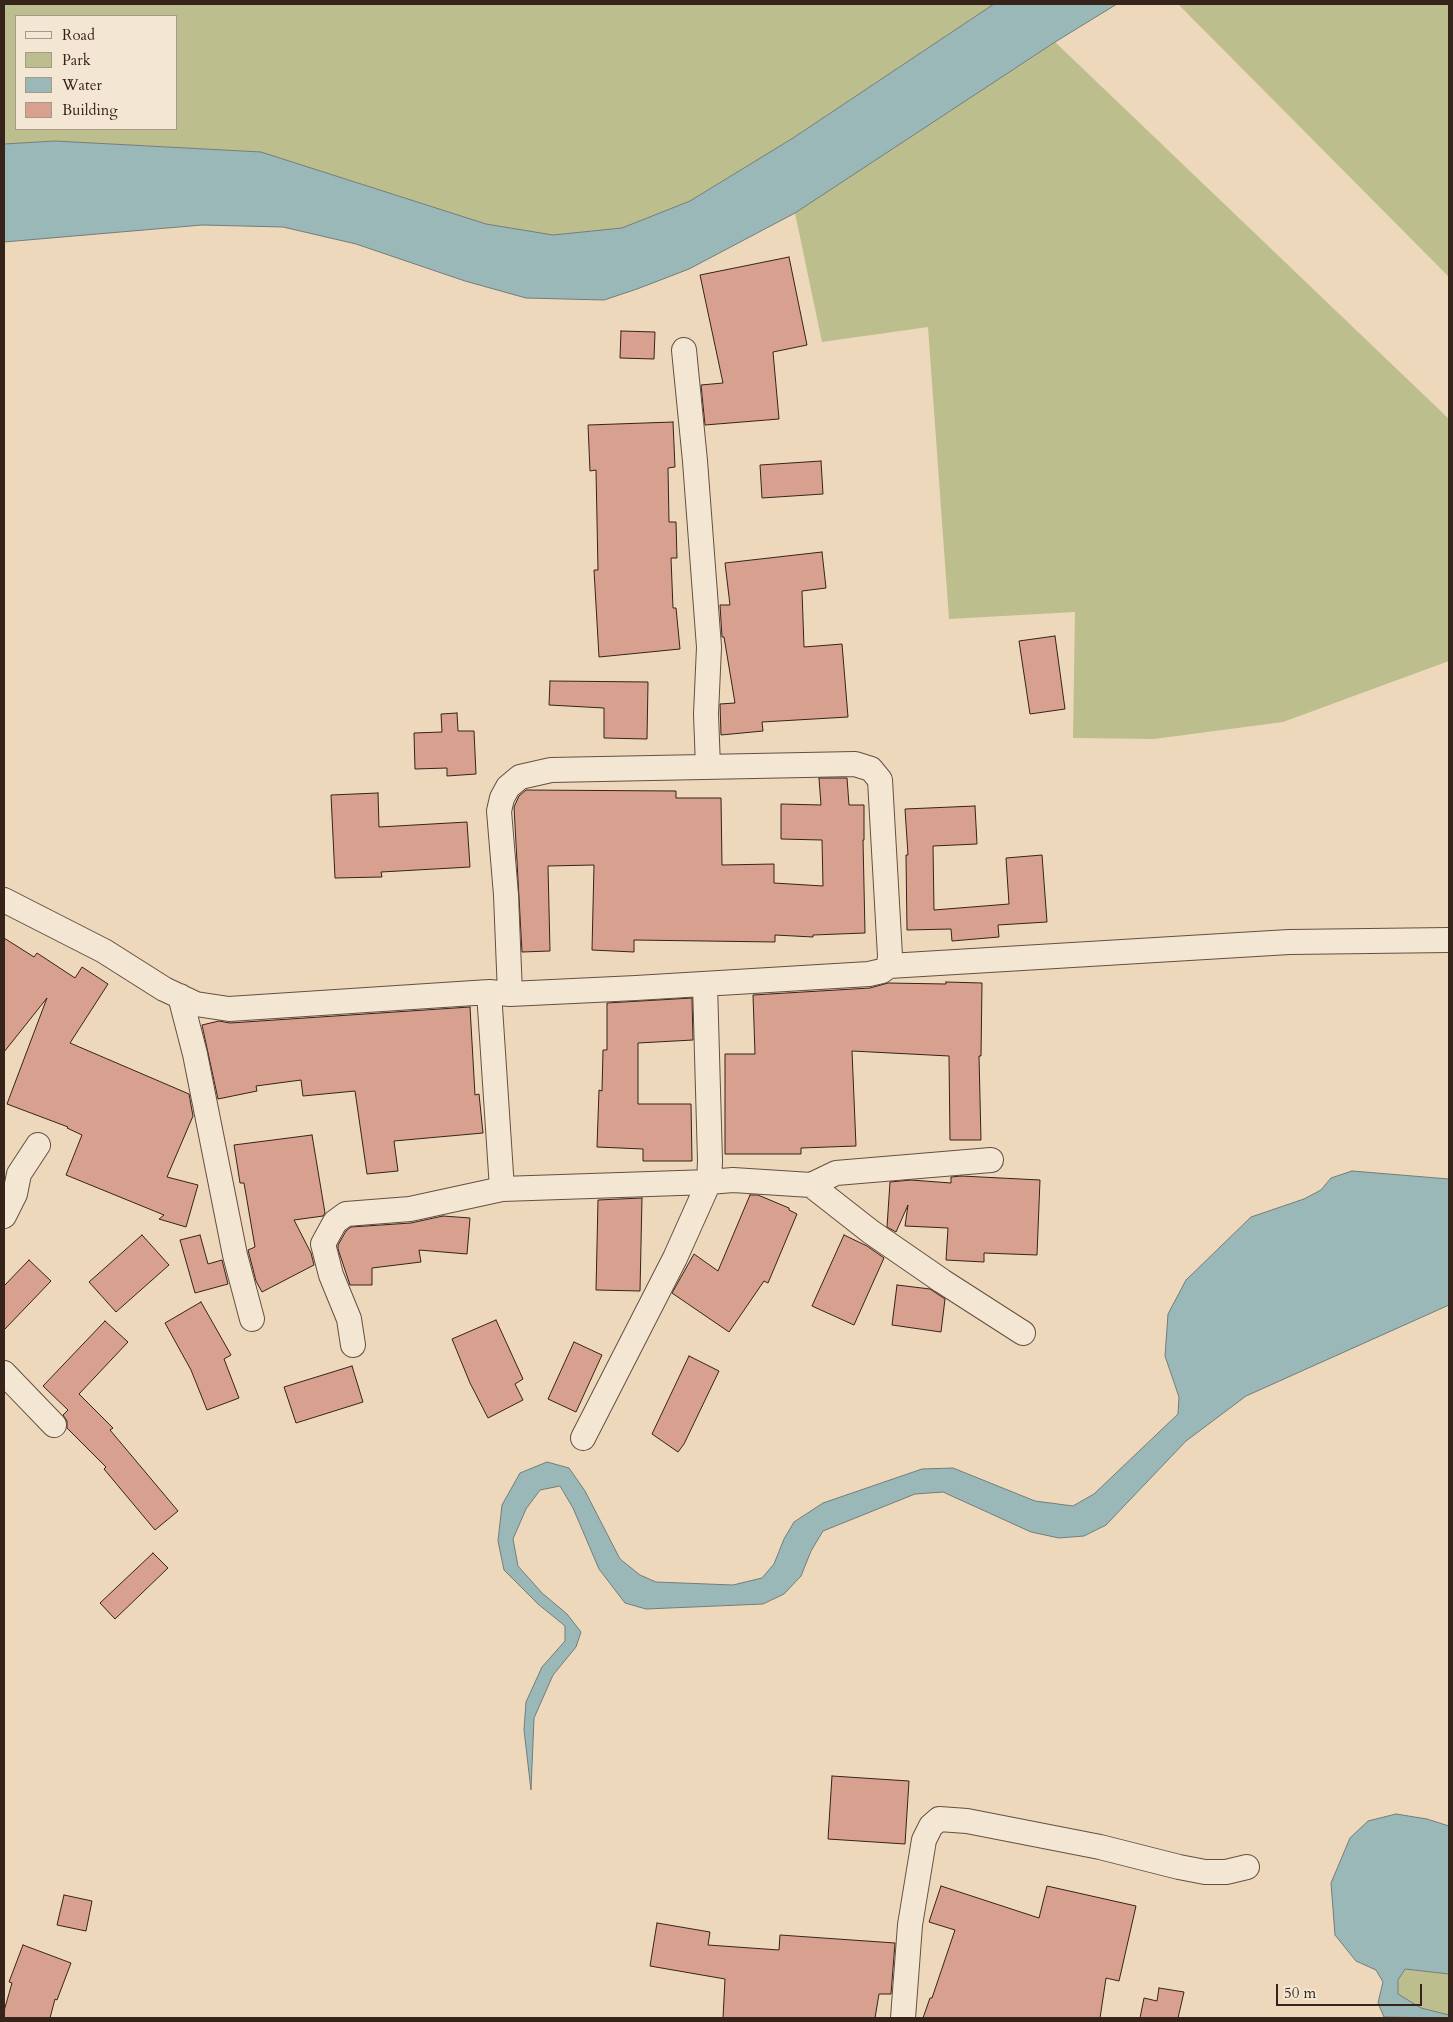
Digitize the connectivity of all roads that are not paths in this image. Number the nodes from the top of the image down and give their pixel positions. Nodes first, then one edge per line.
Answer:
1 (684, 350) dead end
2 (708, 767) junction
3 (4, 900) edge
4 (1449, 940) edge
5 (889, 966) junction
6 (705, 984) junction
7 (500, 993) junction
8 (180, 996) junction
9 (38, 1145) dead end
10 (991, 1160) dead end
11 (709, 1182) junction
12 (810, 1185) junction
13 (502, 1189) junction
14 (4, 1216) edge
15 (252, 1319) dead end
16 (1023, 1332) dead end
17 (354, 1345) dead end
18 (4, 1374) edge
19 (54, 1425) dead end
20 (582, 1438) dead end
21 (1247, 1867) dead end
22 (903, 2018) edge

1 - 2 street
2 - 5 street
2 - 7 street
3 - 8 street
4 - 5 street
5 - 6 street
6 - 7 street
6 - 11 street
7 - 8 street
7 - 13 street
8 - 15 street
9 - 14 street
10 - 12 street
11 - 12 street
11 - 13 street
11 - 20 street
12 - 16 street
13 - 17 street
18 - 19 street
21 - 22 street

